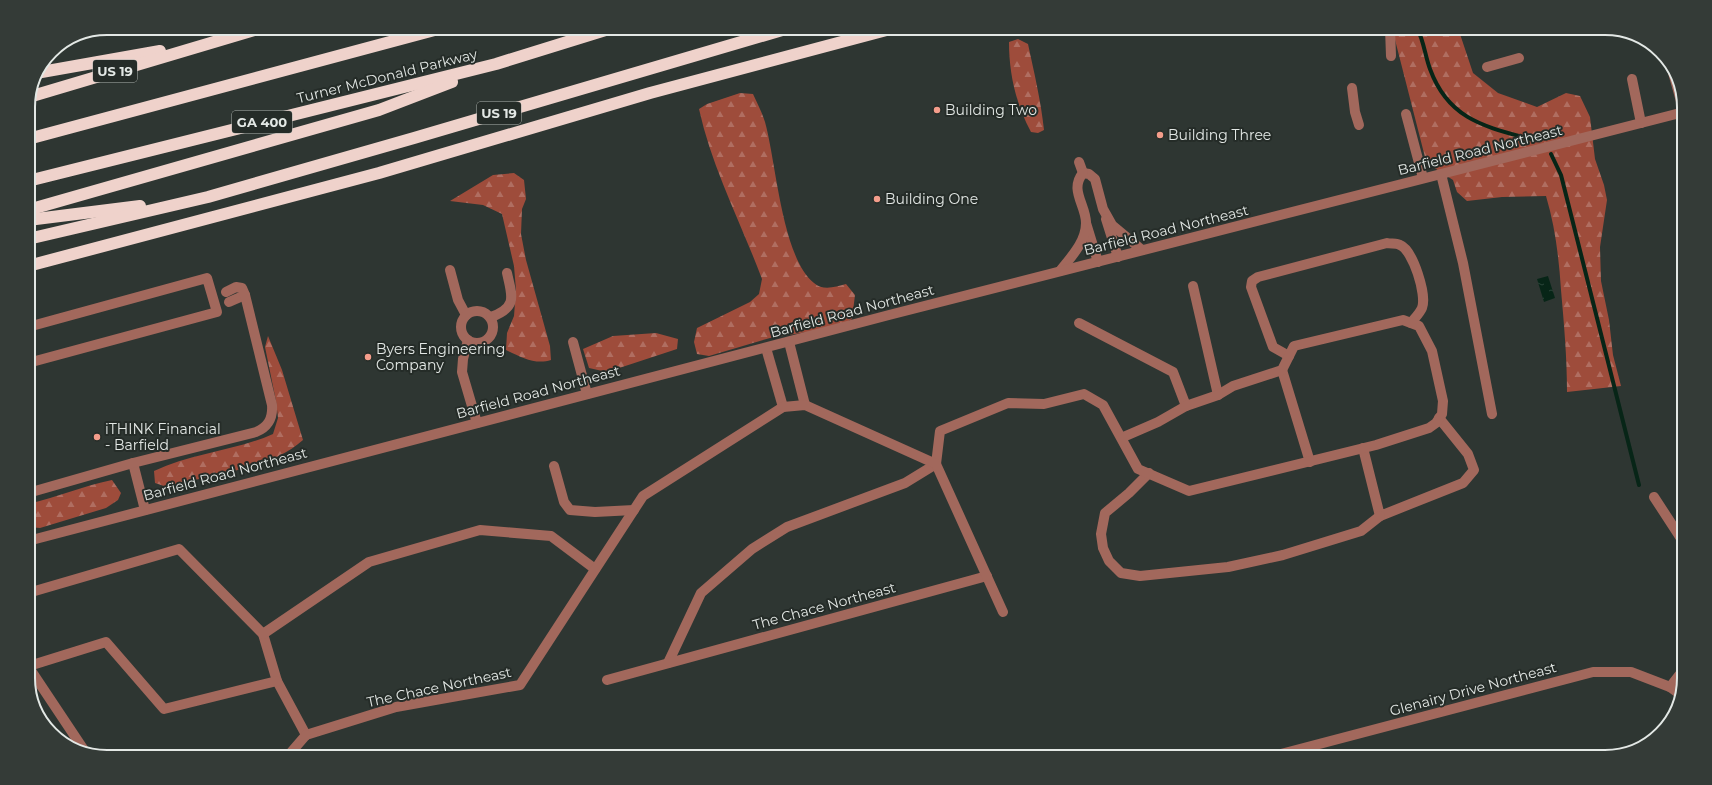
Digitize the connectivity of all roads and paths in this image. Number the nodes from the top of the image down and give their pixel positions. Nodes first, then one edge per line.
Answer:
1 (237, 35) edge
2 (416, 35) edge
3 (589, 35) edge
4 (765, 35) edge
5 (868, 35) edge
6 (1390, 35) edge
7 (200, 46) junction
8 (1391, 56) dead end
9 (1519, 58) dead end
10 (496, 64) junction
11 (1487, 67) dead end
12 (44, 72) edge
13 (1632, 79) dead end
14 (1352, 88) dead end
15 (36, 95) edge
16 (1406, 114) dead end
17 (1677, 114) edge
18 (1641, 123) junction
19 (1359, 125) dead end
20 (35, 137) edge
21 (1079, 162) dead end
22 (1082, 173) junction
23 (1441, 174) junction
24 (1423, 178) junction
25 (35, 179) edge
26 (208, 196) junction
27 (35, 208) edge
28 (1103, 209) junction
29 (35, 219) edge
30 (1085, 219) junction
31 (35, 237) edge
32 (1142, 250) junction
33 (1118, 257) junction
34 (1098, 262) junction
35 (35, 264) edge
36 (450, 270) dead end
37 (1060, 271) junction
38 (507, 273) dead end
39 (1193, 286) dead end
40 (228, 297) dead end
41 (466, 315) junction
42 (491, 317) junction
43 (1079, 323) dead end
44 (1411, 323) junction
45 (35, 325) edge
46 (468, 340) junction
47 (573, 342) dead end
48 (789, 342) junction
49 (766, 348) junction
50 (1289, 356) junction
51 (35, 361) edge
52 (1282, 370) junction
53 (586, 394) junction
54 (1218, 395) junction
55 (805, 405) junction
56 (1186, 406) junction
57 (783, 407) junction
58 (1492, 414) dead end
59 (1439, 418) junction
60 (476, 423) junction
61 (1121, 438) junction
62 (1363, 448) junction
63 (1310, 462) junction
64 (133, 463) junction
65 (936, 464) junction
66 (554, 466) dead end
67 (1149, 473) junction
68 (35, 491) edge
69 (1654, 497) dead end
70 (145, 510) junction
71 (634, 510) junction
72 (1380, 516) junction
73 (1677, 532) edge
74 (35, 539) edge
75 (595, 569) junction
76 (987, 576) junction
77 (35, 591) edge
78 (1003, 612) dead end
79 (263, 634) junction
80 (668, 663) junction
81 (35, 664) edge
82 (35, 676) edge
83 (1677, 678) edge
84 (607, 680) dead end
85 (277, 681) junction
86 (1670, 687) junction
87 (1676, 691) edge
88 (306, 735) junction
89 (81, 746) edge
90 (293, 750) edge
91 (1297, 750) edge

1 - 7 highway, US 19
2 - 20 highway
3 - 10 highway, Turner McDonald Parkway / GA 400
4 - 26 highway, US 19
5 - 35 highway
6 - 8 street
7 - 12 highway
7 - 15 highway, US 19
9 - 11 street
10 - 25 highway, Turner McDonald Parkway / GA 400
10 - 27 highway
13 - 18 street
14 - 19 street
16 - 24 street
17 - 18 street, Barfield Road Northeast
18 - 23 street, Barfield Road Northeast
21 - 22 street
22 - 28 street
22 - 30 street
23 - 24 street, Barfield Road Northeast
23 - 58 street
24 - 32 street, Barfield Road Northeast
26 - 29 highway
26 - 31 highway
28 - 32 street
28 - 33 street
30 - 34 street
30 - 37 street
32 - 33 street, Barfield Road Northeast
33 - 34 street, Barfield Road Northeast
34 - 37 street, Barfield Road Northeast
36 - 41 street
37 - 48 street, Barfield Road Northeast
38 - 42 street
39 - 54 street
40 - 64 street
41 - 42 street
41 - 46 street
42 - 46 street
43 - 56 street
44 - 50 street
44 - 50 street
44 - 59 street
45 - 51 street
46 - 60 street
47 - 53 street
48 - 49 street, Barfield Road Northeast
48 - 55 street
49 - 53 street, Barfield Road Northeast
49 - 57 street
50 - 52 street
52 - 54 street
52 - 63 street
53 - 60 street, Barfield Road Northeast
54 - 56 street
55 - 57 street
55 - 65 street
56 - 61 street
57 - 71 street, The Chace Northeast
59 - 62 street
59 - 72 street
60 - 70 street, Barfield Road Northeast
61 - 65 street
61 - 67 street
62 - 63 street
62 - 72 street
63 - 67 street
64 - 68 street
64 - 70 street
65 - 76 street
65 - 80 street
66 - 71 street
67 - 72 street
69 - 73 street
70 - 74 street, Barfield Road Northeast
71 - 75 street, The Chace Northeast
75 - 79 street
75 - 88 street, The Chace Northeast
76 - 78 street
76 - 80 street, The Chace Northeast
77 - 79 street
79 - 85 street
80 - 84 street, The Chace Northeast
81 - 85 street
82 - 89 street
83 - 86 street
85 - 88 street
86 - 87 street, Glenairy Drive Northeast
86 - 91 street, Glenairy Drive Northeast
88 - 90 street

